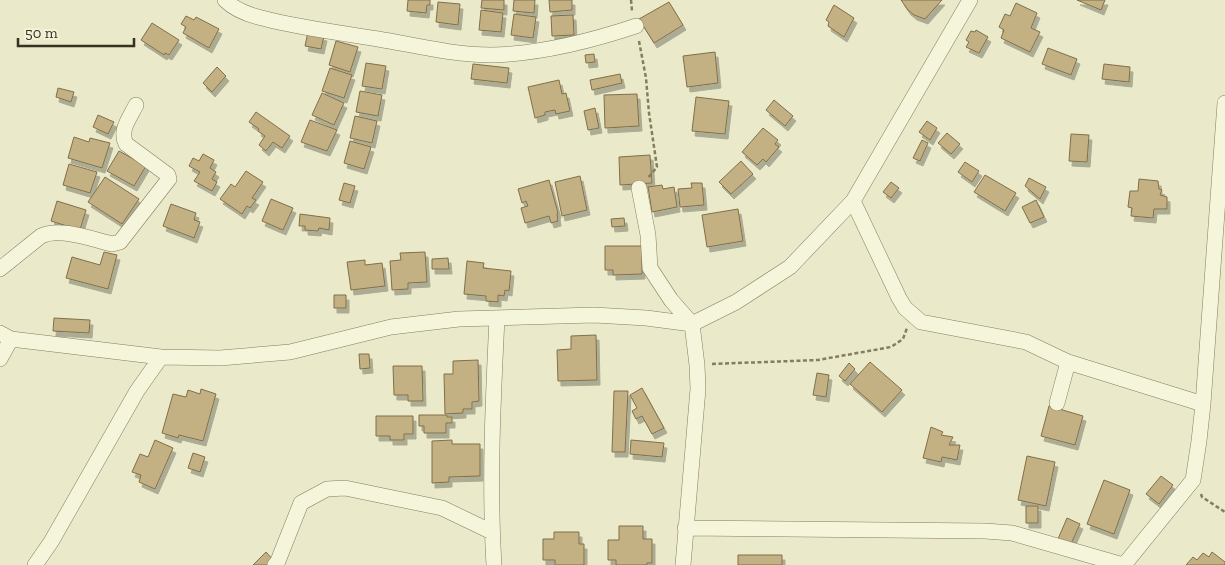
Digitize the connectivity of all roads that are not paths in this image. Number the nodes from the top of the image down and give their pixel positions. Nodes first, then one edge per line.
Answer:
1 (225, 0) edge
2 (970, 0) edge
3 (636, 26) road end
4 (1225, 103) edge
5 (136, 105) dead end
6 (639, 188) road end
7 (854, 201) junction
8 (0, 269) edge
9 (497, 318) junction
10 (692, 324) junction
11 (5, 336) edge
12 (160, 357) junction
13 (0, 359) edge
14 (1068, 362) junction
15 (1057, 403) dead end
16 (1203, 404) junction
17 (685, 528) junction
18 (492, 532) junction
19 (35, 565) edge
20 (274, 565) edge
21 (494, 565) edge
22 (683, 565) edge
23 (1124, 565) edge

1 - 3 street
2 - 7 street
4 - 16 street
5 - 8 street
6 - 10 street
7 - 10 street
7 - 14 street
9 - 10 street
9 - 12 street
9 - 18 street
10 - 17 street
11 - 12 street
11 - 13 street
12 - 19 street
14 - 15 street
14 - 16 street
16 - 23 street
17 - 22 street
17 - 23 street
18 - 20 street
18 - 21 street

